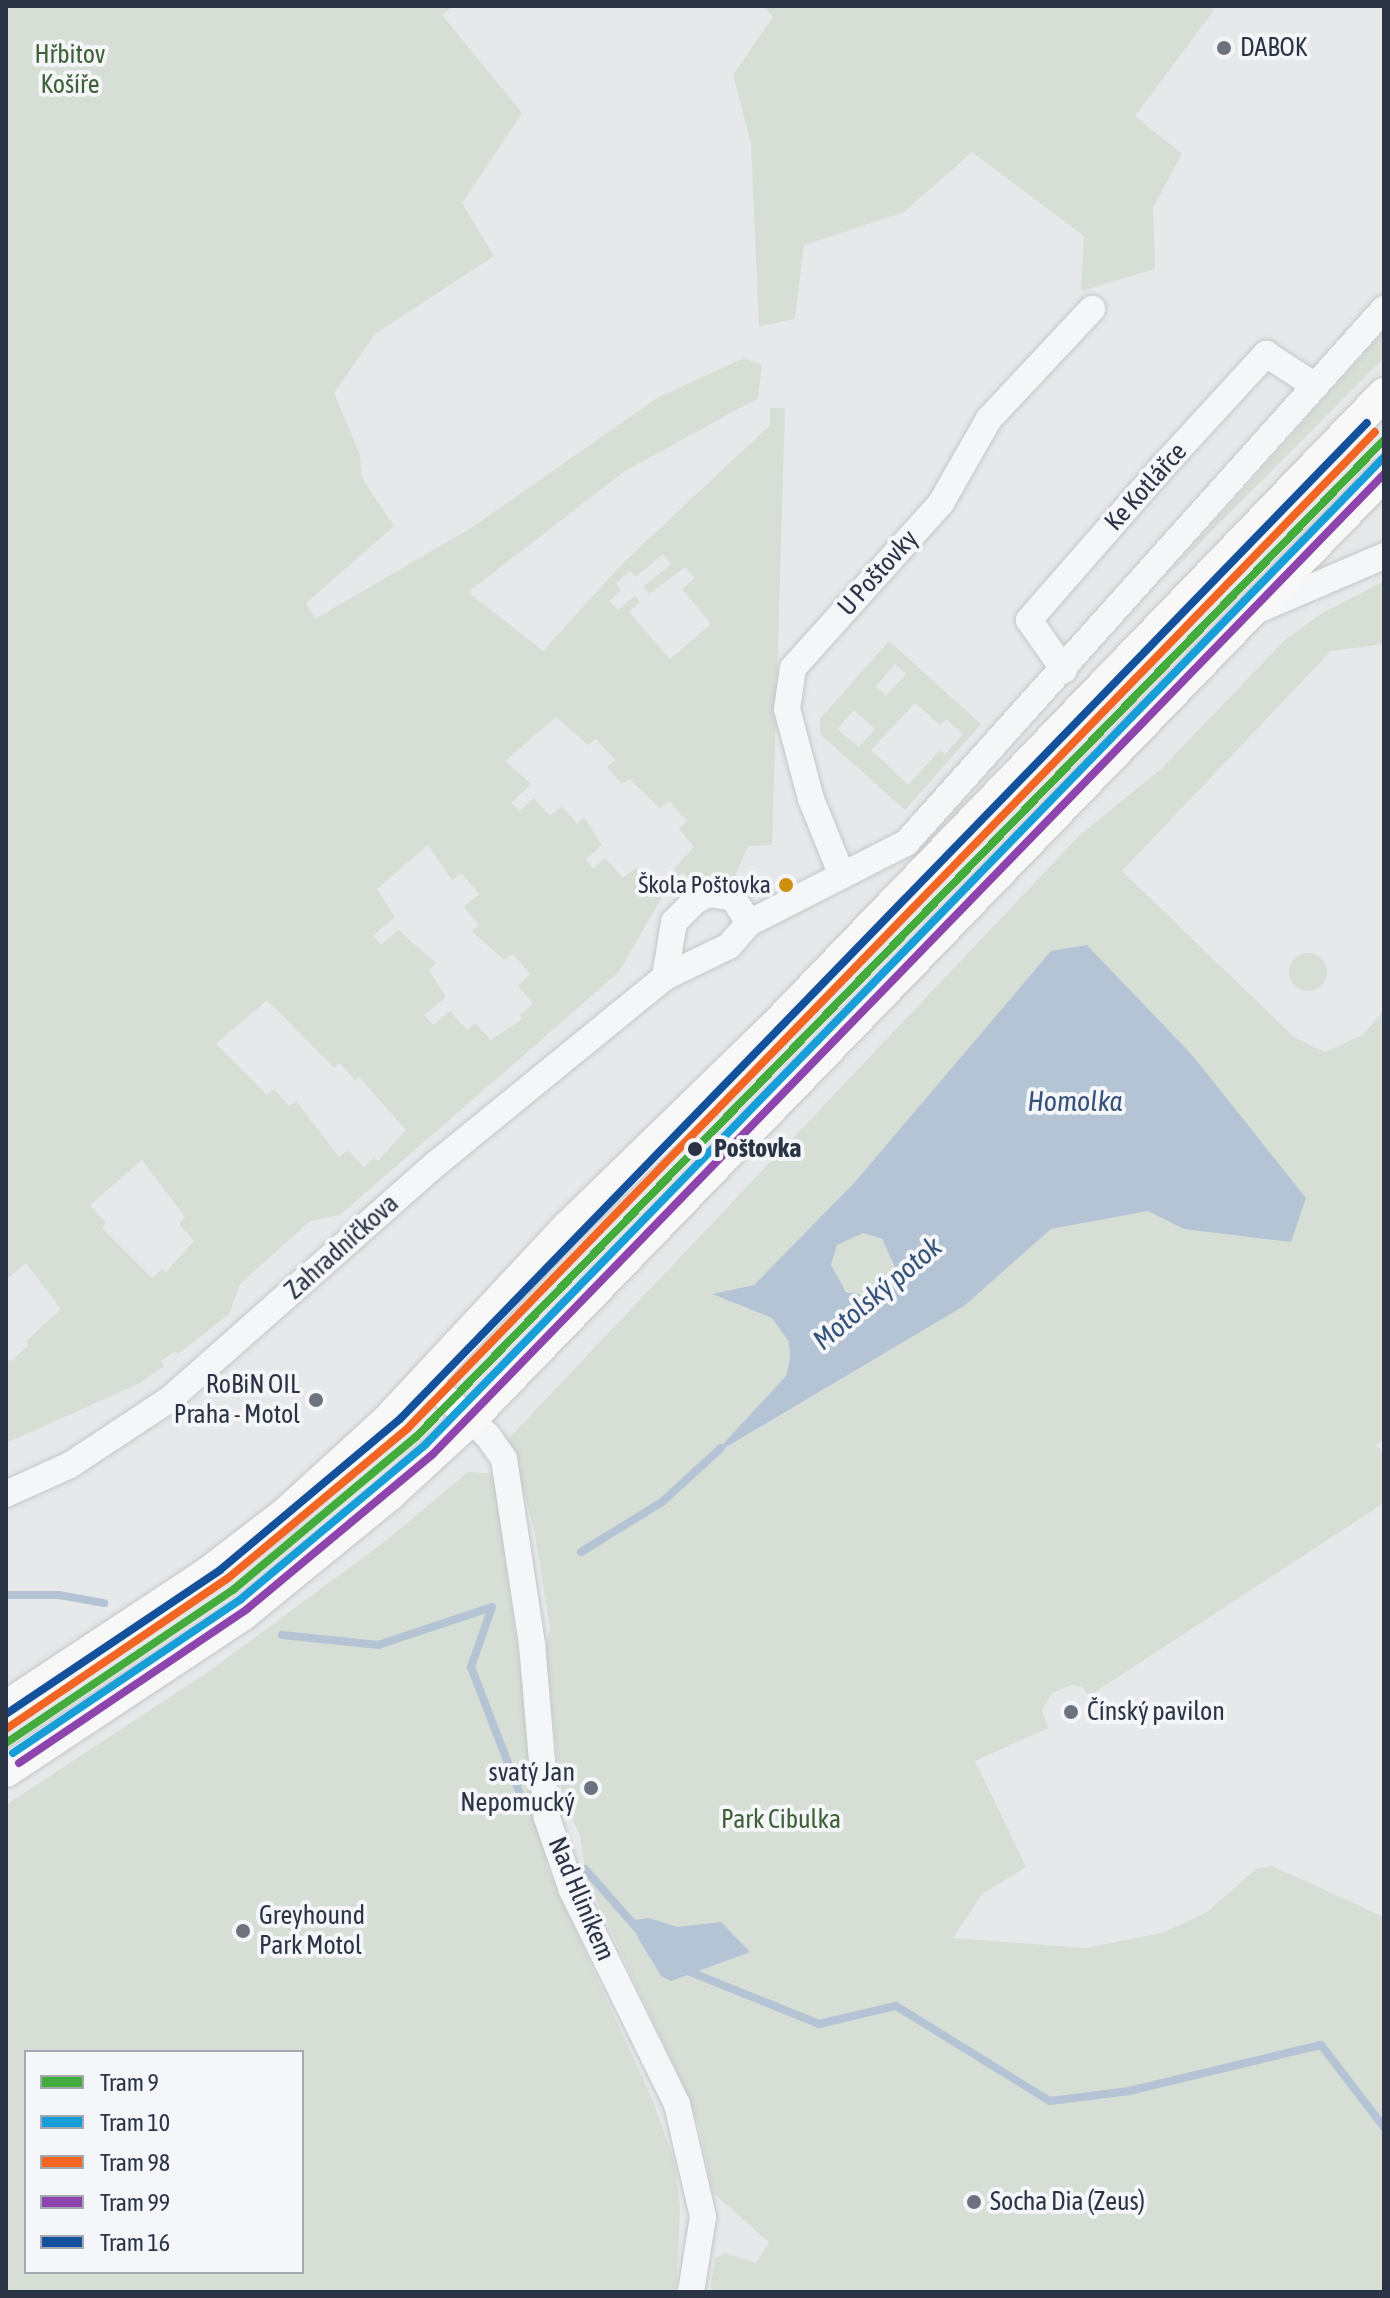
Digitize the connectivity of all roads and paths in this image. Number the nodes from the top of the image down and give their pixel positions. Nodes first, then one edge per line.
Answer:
1 (1092, 309) dead end
2 (1384, 309) edge
3 (1315, 386) junction
4 (1384, 394) edge
5 (1384, 474) edge
6 (1384, 556) edge
7 (1251, 613) junction
8 (1064, 670) junction
9 (906, 843) junction
10 (934, 861) junction
11 (841, 873) junction
12 (749, 923) junction
13 (665, 977) junction
14 (426, 1379) junction
15 (469, 1421) junction
16 (6, 1494) edge
17 (6, 1707) edge
18 (6, 1771) edge
19 (691, 2292) edge

1 - 11 street, U Poštovky
2 - 3 street
3 - 8 street
3 - 8 street, Ke Kotlářce
4 - 10 main road
5 - 7 main road
6 - 7 street
7 - 15 main road
8 - 9 street
9 - 10 street
9 - 11 street, Zahradníčkova
10 - 14 main road
11 - 12 street, Zahradníčkova
12 - 13 street, Zahradníčkova
12 - 13 street
13 - 16 street, Zahradníčkova
14 - 15 street, Nad Hliníkem
14 - 17 main road
15 - 18 main road
15 - 19 street, Nad Hliníkem

